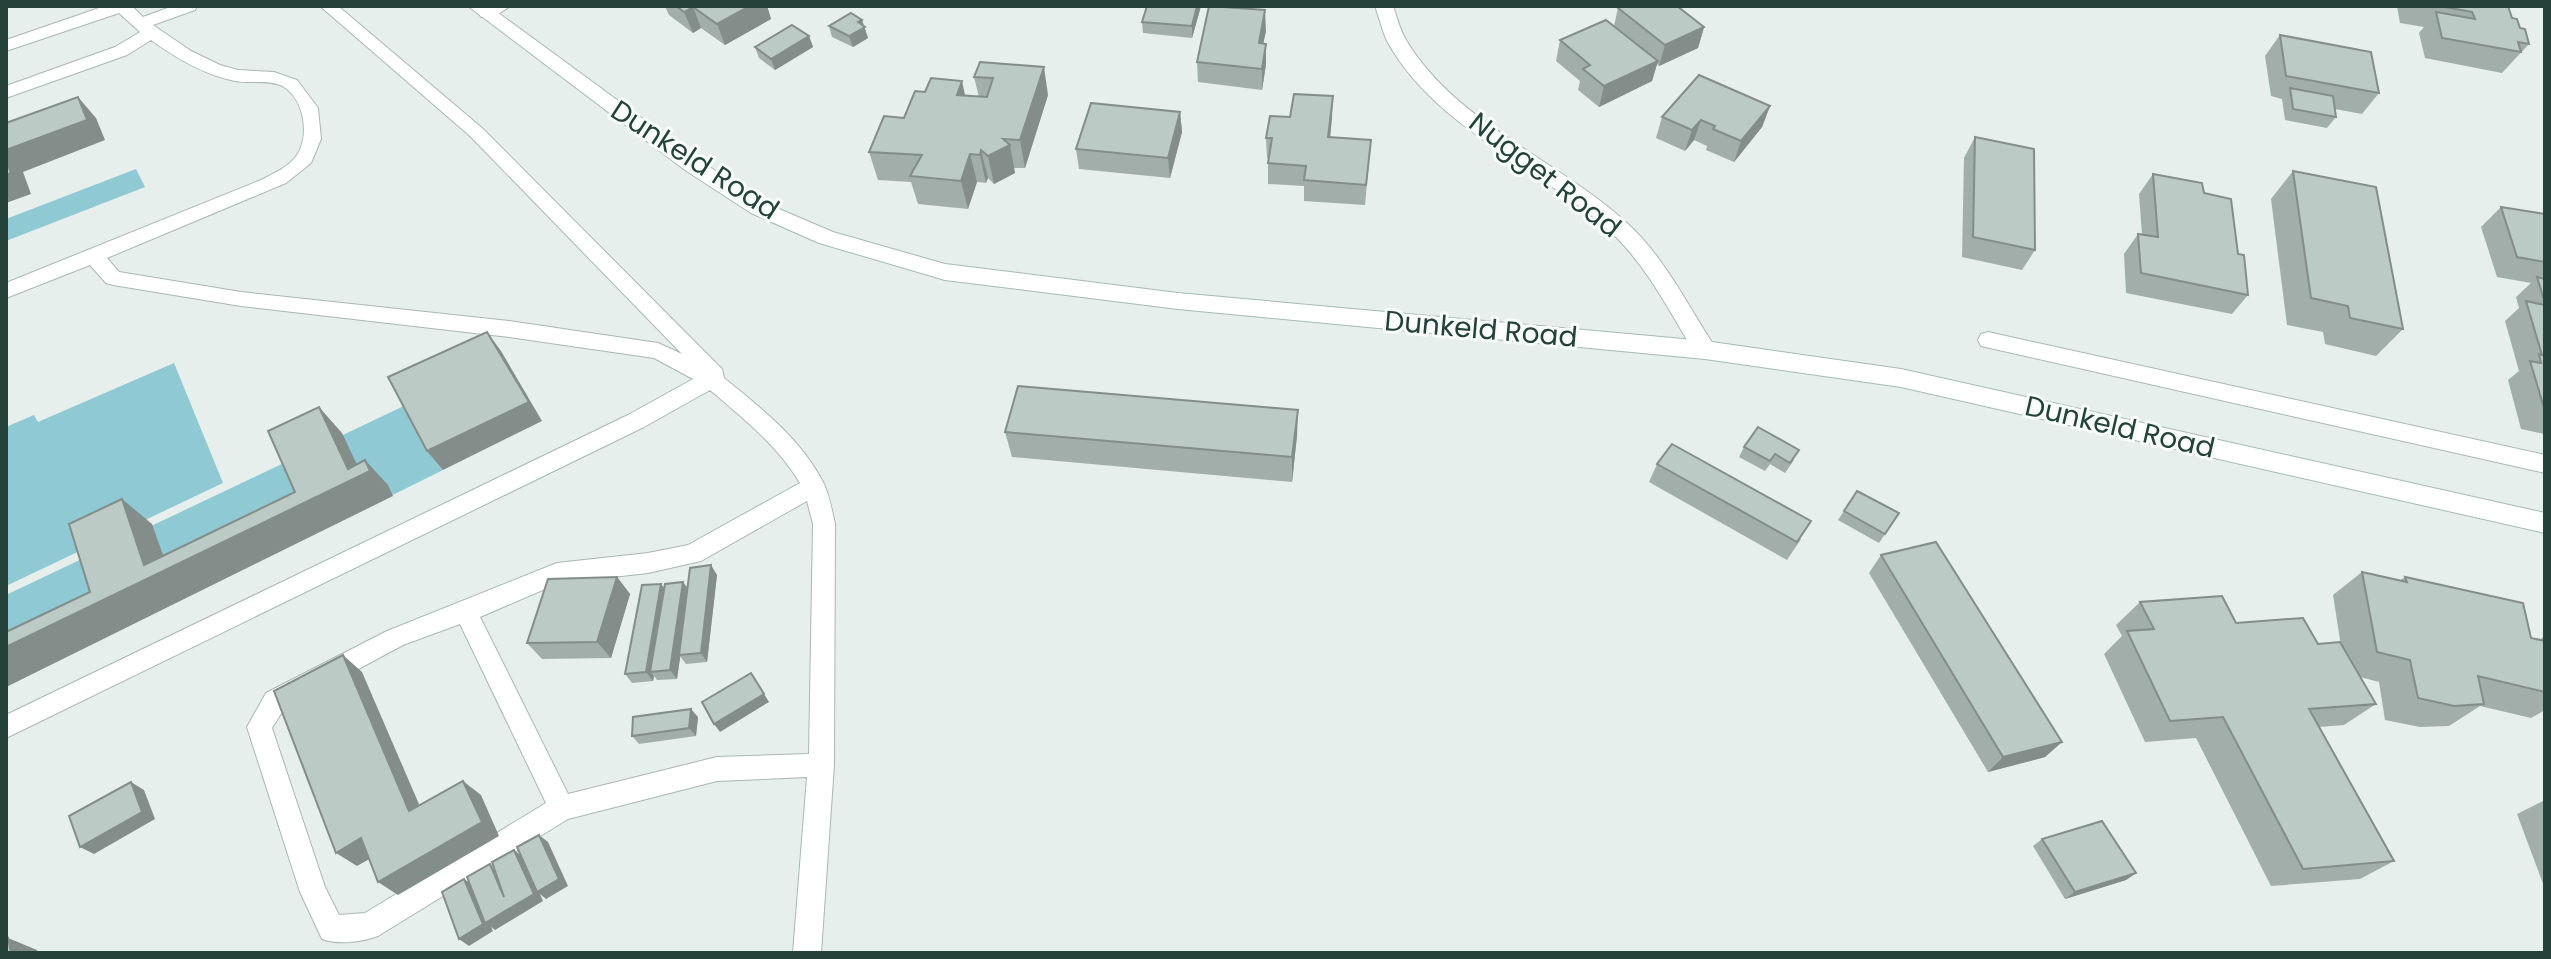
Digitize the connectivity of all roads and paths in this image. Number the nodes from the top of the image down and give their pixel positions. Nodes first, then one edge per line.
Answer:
1 (122, 6) edge
2 (189, 6) edge
3 (328, 6) edge
4 (1384, 6) edge
5 (489, 8) edge
6 (145, 28) junction
7 (6, 46) edge
8 (6, 92) edge
9 (94, 256) junction
10 (6, 291) edge
11 (1988, 340) dead end
12 (1705, 350) junction
13 (711, 379) junction
14 (756, 416) junction
15 (2545, 464) edge
16 (814, 486) junction
17 (2545, 523) edge
18 (466, 612) junction
19 (6, 727) edge
20 (821, 765) junction
21 (562, 808) junction
22 (807, 953) edge

1 - 6 lane
1 - 7 lane
2 - 6 lane
3 - 14 lane
4 - 12 main road, Nugget Road
5 - 12 main road, Dunkeld Road
6 - 8 lane
6 - 9 lane
9 - 10 lane
9 - 13 lane
11 - 15 lane
12 - 17 main road, Dunkeld Road
13 - 14 lane
13 - 19 lane
14 - 16 lane
16 - 18 lane
16 - 20 lane
18 - 21 lane
18 - 21 lane
20 - 21 lane
20 - 22 lane

